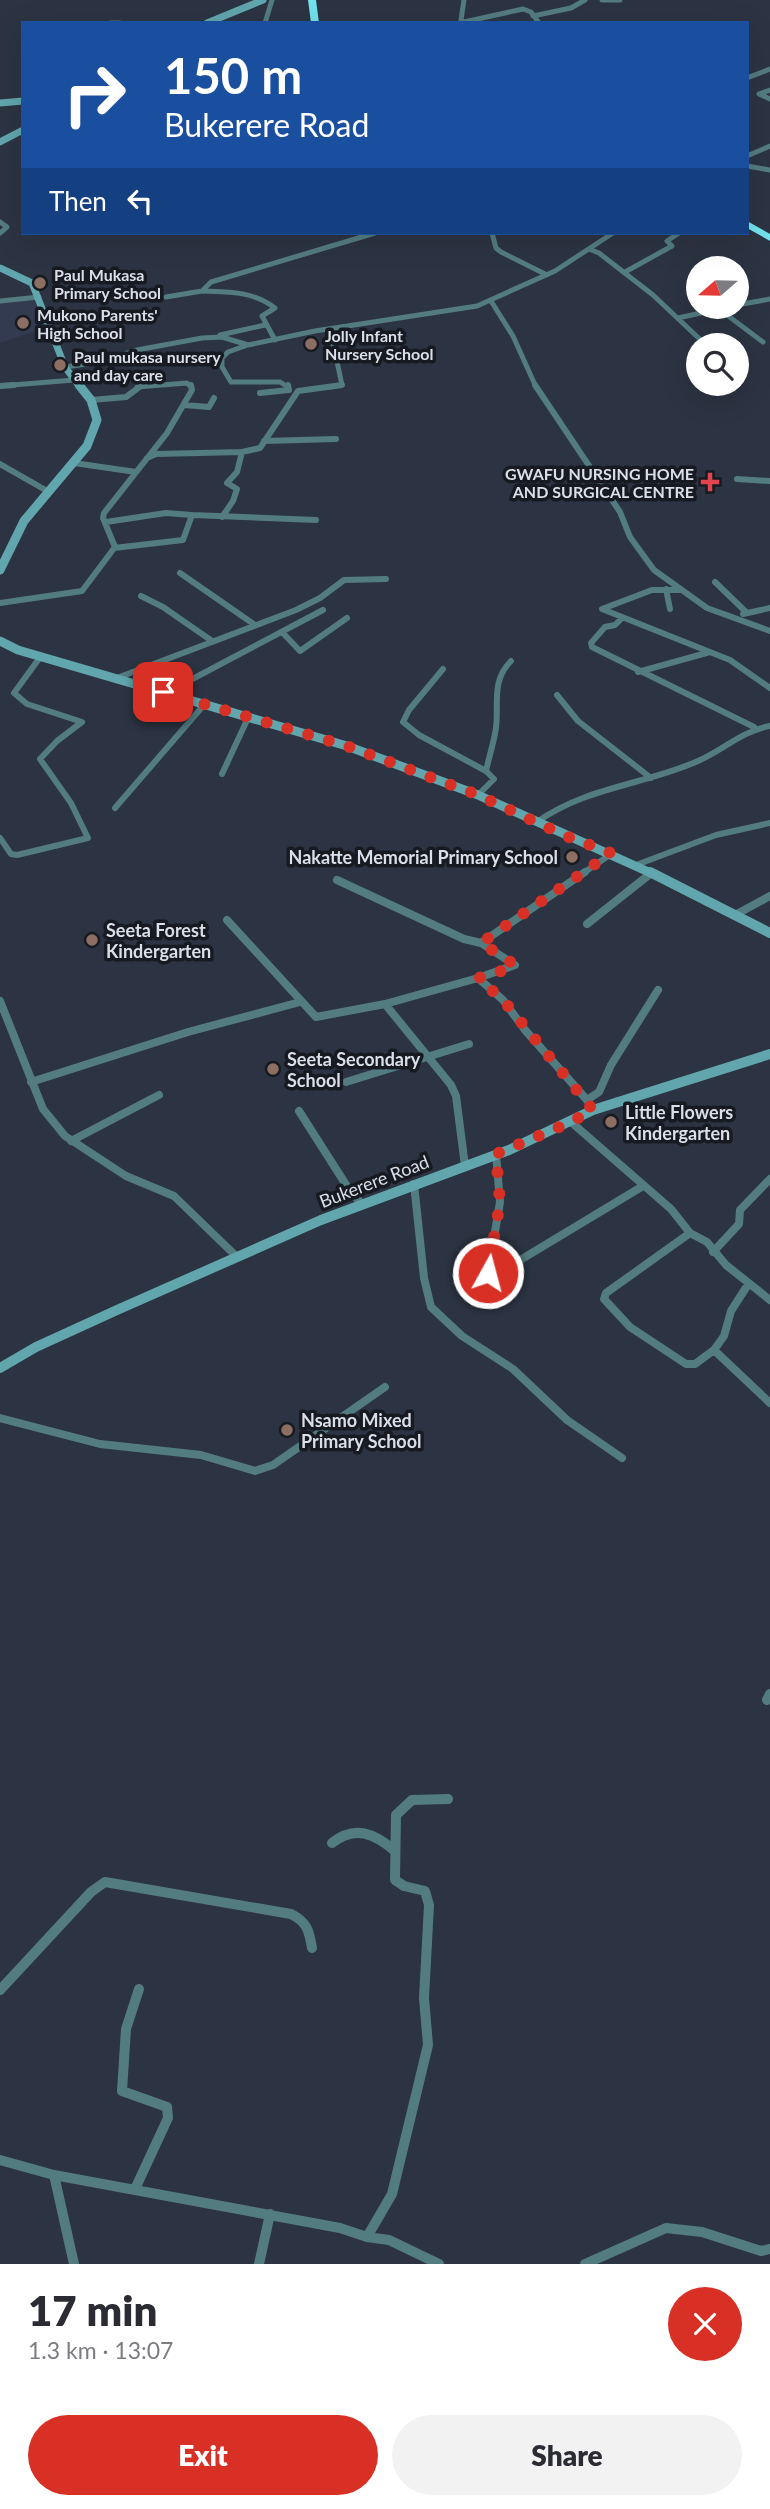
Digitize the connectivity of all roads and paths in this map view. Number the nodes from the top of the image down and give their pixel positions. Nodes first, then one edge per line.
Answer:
1 (262, 0) edge
2 (272, 0) edge
3 (312, 0) edge
4 (464, 0) edge
5 (585, 0) edge
6 (602, 0) edge
7 (620, 0) edge
8 (533, 16) junction
9 (212, 21) edge
10 (266, 21) edge
11 (315, 21) edge
12 (462, 21) edge
13 (469, 21) edge
14 (537, 21) edge
15 (770, 69) edge
16 (749, 77) edge
17 (770, 90) edge
18 (770, 99) edge
19 (21, 101) edge
20 (0, 103) edge
21 (21, 132) edge
22 (0, 142) edge
23 (770, 146) edge
24 (749, 155) edge
25 (749, 166) edge
26 (770, 170) edge
27 (0, 222) edge
28 (749, 225) edge
29 (0, 233) edge
30 (368, 235) edge
31 (493, 235) edge
32 (610, 235) edge
33 (677, 235) edge
34 (770, 238) edge
35 (589, 249) junction
36 (0, 268) edge
37 (625, 272) junction
38 (547, 275) junction
39 (202, 291) junction
40 (39, 297) junction
41 (166, 297) dead end
42 (769, 300) edge
43 (0, 301) edge
44 (491, 301) junction
45 (749, 304) edge
46 (686, 316) edge
47 (678, 318) junction
48 (732, 319) edge
49 (265, 325) junction
50 (330, 329) junction
51 (694, 333) edge
52 (215, 336) junction
53 (275, 340) junction
54 (762, 342) dead end
55 (248, 345) junction
56 (65, 367) junction
57 (74, 380) junction
58 (0, 386) edge
59 (260, 393) dead end
60 (214, 398) dead end
61 (91, 400) junction
62 (184, 405) junction
63 (336, 439) dead end
64 (264, 441) junction
65 (242, 453) junction
66 (147, 458) junction
67 (74, 463) junction
68 (1, 466) edge
69 (136, 472) junction
70 (737, 479) dead end
71 (770, 481) edge
72 (49, 492) junction
73 (192, 515) junction
74 (222, 517) junction
75 (316, 520) dead end
76 (106, 522) junction
77 (114, 548) junction
78 (4, 552) edge
79 (0, 570) edge
80 (180, 573) dead end
81 (386, 579) dead end
82 (715, 582) dead end
83 (666, 589) junction
84 (684, 590) junction
85 (141, 596) dead end
86 (0, 603) edge
87 (770, 608) edge
88 (670, 609) dead end
89 (323, 610) dead end
90 (747, 613) junction
91 (347, 618) dead end
92 (622, 618) junction
93 (734, 619) junction
94 (256, 625) junction
95 (770, 631) edge
96 (282, 632) junction
97 (212, 641) junction
98 (0, 642) edge
99 (710, 652) junction
100 (41, 656) junction
101 (511, 661) dead end
102 (443, 669) dead end
103 (638, 671) junction
104 (117, 678) junction
105 (770, 688) edge
106 (166, 693) junction
107 (558, 695) dead end
108 (203, 706) junction
109 (248, 718) junction
110 (770, 726) edge
111 (754, 727) junction
112 (486, 771) junction
113 (222, 774) dead end
114 (651, 778) junction
115 (478, 795) junction
116 (115, 808) dead end
117 (537, 822) junction
118 (770, 823) edge
119 (0, 838) edge
120 (611, 853) junction
121 (635, 865) junction
122 (650, 874) junction
123 (337, 880) dead end
124 (770, 896) edge
125 (734, 915) junction
126 (227, 920) dead end
127 (587, 924) dead end
128 (770, 933) edge
129 (481, 943) junction
130 (478, 978) junction
131 (659, 990) dead end
132 (0, 1000) edge
133 (300, 1002) junction
134 (385, 1004) junction
135 (469, 1044) dead end
136 (770, 1054) edge
137 (430, 1055) junction
138 (31, 1082) junction
139 (346, 1082) dead end
140 (159, 1095) dead end
141 (590, 1105) junction
142 (299, 1111) dead end
143 (571, 1122) junction
144 (71, 1141) junction
145 (496, 1154) junction
146 (465, 1166) junction
147 (770, 1179) edge
148 (414, 1184) junction
149 (643, 1186) junction
150 (362, 1204) junction
151 (690, 1233) junction
152 (713, 1252) junction
153 (236, 1256) junction
154 (749, 1283) junction
155 (770, 1300) edge
156 (714, 1350) junction
157 (1, 1365) edge
158 (385, 1387) dead end
159 (770, 1403) edge
160 (0, 1418) edge
161 (622, 1458) dead end
162 (448, 1799) dead end
163 (332, 1843) dead end
164 (395, 1851) junction
165 (312, 1948) dead end
166 (139, 1989) dead end
167 (0, 1990) edge
168 (0, 2160) edge
169 (54, 2175) junction
170 (135, 2189) junction
171 (270, 2214) junction
172 (367, 2237) junction
173 (770, 2249) edge
174 (74, 2264) edge
175 (259, 2264) edge
176 (439, 2264) edge
177 (584, 2264) edge

1 - 9 street
2 - 10 street
3 - 11 highway
4 - 12 street
5 - 8 street
6 - 7 street
8 - 13 street
8 - 14 street
15 - 16 street
17 - 18 street
19 - 20 street
21 - 22 street
23 - 24 street
25 - 26 street
27 - 29 street
28 - 34 highway
30 - 39 street
31 - 38 street
32 - 35 street
33 - 37 street
35 - 37 street
35 - 38 street
36 - 40 street
37 - 47 street
38 - 44 street
39 - 41 street
39 - 49 street
40 - 43 street
40 - 56 street
42 - 45 street
44 - 50 street
44 - 84 street
46 - 47 street
47 - 51 street
48 - 54 street
49 - 52 street
49 - 53 street
50 - 53 street
50 - 64 street
52 - 55 street
52 - 56 street
53 - 55 street
55 - 59 street
56 - 57 street
57 - 58 street
57 - 61 street
60 - 62 street
61 - 62 street
61 - 67 street
62 - 66 street
63 - 64 street
64 - 65 street
65 - 66 street
65 - 74 street
66 - 69 street
67 - 69 street
67 - 72 street
68 - 72 street
69 - 76 street
70 - 71 street
72 - 78 street
73 - 74 street
73 - 76 street
73 - 77 street
74 - 75 street
76 - 77 street
77 - 86 street
78 - 79 street
80 - 94 street
81 - 94 street
82 - 90 street
83 - 84 street
83 - 88 street
83 - 92 street
84 - 93 street
85 - 97 street
87 - 90 street
89 - 96 street
90 - 93 street
91 - 96 street
92 - 99 street
92 - 103 street
93 - 95 street
94 - 97 street
96 - 106 street
97 - 104 street
98 - 100 street
99 - 103 street
99 - 105 street
100 - 104 street
100 - 119 street
101 - 112 street
102 - 112 street
103 - 111 street
104 - 106 street
106 - 108 street
107 - 114 street
108 - 109 street
108 - 116 street
109 - 113 street
109 - 115 street
110 - 111 street
111 - 114 street
112 - 115 street
114 - 117 street
115 - 117 street
117 - 120 street
118 - 121 street
120 - 121 street
120 - 129 street
121 - 122 street
122 - 125 street
122 - 127 street
123 - 129 street
124 - 125 street
125 - 128 street
126 - 133 street
129 - 130 street
130 - 134 street
130 - 141 street
131 - 141 street
132 - 138 street
133 - 134 street
133 - 138 street
134 - 137 street
135 - 137 street
136 - 141 street, Bukerere Road
137 - 139 street
137 - 146 street
138 - 144 street
140 - 144 street
141 - 143 street, Bukerere Road
142 - 150 street
143 - 145 street, Bukerere Road
143 - 149 street
144 - 153 street
145 - 146 street, Bukerere Road
145 - 149 street
146 - 148 street, Bukerere Road
147 - 152 street
148 - 150 street, Bukerere Road
148 - 161 street
149 - 151 street
150 - 153 street, Bukerere Road
151 - 152 street
151 - 156 street
152 - 154 street
153 - 157 street, Bukerere Road
154 - 155 street
154 - 156 street
156 - 159 street
158 - 160 street
162 - 164 street
163 - 164 street
164 - 172 street
165 - 167 street
166 - 170 street
168 - 169 street
169 - 170 street
169 - 174 street
170 - 171 street
171 - 172 street
171 - 175 street
172 - 176 street
173 - 177 street

